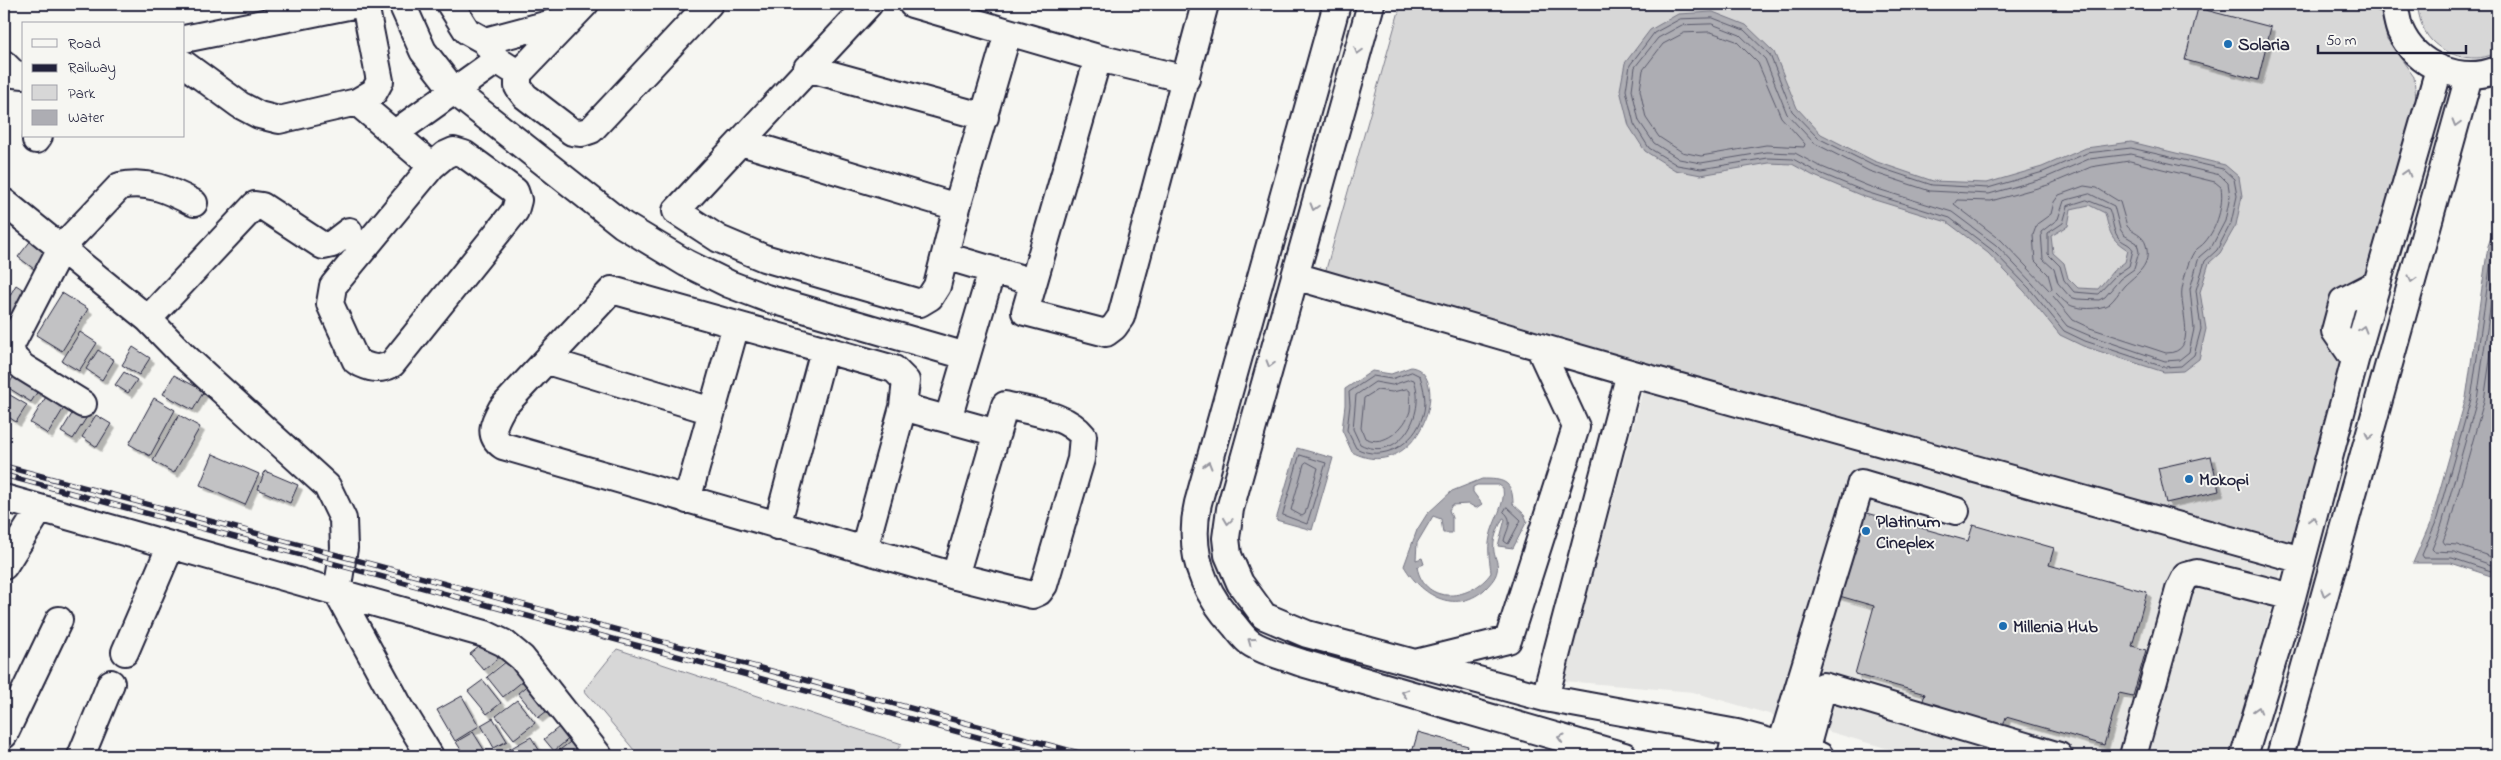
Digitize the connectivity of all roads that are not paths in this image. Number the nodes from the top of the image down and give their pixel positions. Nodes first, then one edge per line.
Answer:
1 (358, 4) edge
2 (365, 4) edge
3 (402, 4) edge
4 (450, 4) edge
5 (709, 4) edge
6 (869, 4) edge
7 (912, 4) edge
8 (1205, 4) edge
9 (1337, 4) edge
10 (1371, 4) edge
11 (2394, 4) edge
12 (578, 11) edge
13 (1008, 33) junction
14 (185, 39) edge
15 (491, 50) junction
16 (1098, 58) junction
17 (185, 65) edge
18 (807, 68) junction
19 (2439, 69) junction
20 (2497, 70) edge
21 (518, 74) junction
22 (2469, 76) junction
23 (1186, 79) junction
24 (454, 91) junction
25 (357, 102) junction
26 (985, 117) junction
27 (395, 133) junction
28 (741, 142) junction
29 (432, 166) junction
30 (4, 202) edge
31 (194, 203) dead end
32 (957, 207) junction
33 (349, 231) dead end
34 (61, 248) junction
35 (944, 256) junction
36 (992, 270) junction
37 (1295, 276) junction
38 (1034, 282) junction
39 (148, 319) junction
40 (736, 326) junction
41 (1539, 347) junction
42 (824, 350) junction
43 (966, 356) junction
44 (547, 361) junction
45 (1630, 373) junction
46 (83, 404) dead end
47 (903, 407) junction
48 (712, 411) junction
49 (948, 419) junction
50 (997, 433) junction
51 (4, 498) edge
52 (687, 500) junction
53 (40, 508) junction
54 (1956, 511) dead end
55 (777, 526) junction
56 (171, 545) junction
57 (864, 549) junction
58 (2302, 560) junction
59 (4, 566) edge
60 (955, 576) junction
61 (337, 592) junction
62 (2292, 597) junction
63 (58, 620) dead end
64 (125, 652) dead end
65 (1416, 663) junction
66 (111, 684) dead end
67 (1545, 698) junction
68 (4, 735) edge
69 (1734, 745) edge
70 (1802, 751) edge
71 (81, 756) edge
72 (430, 756) edge
73 (598, 756) edge
74 (1624, 756) edge
75 (2059, 756) edge
76 (2133, 756) edge
77 (2244, 756) edge
78 (2280, 756) edge

1 - 14 street
2 - 25 street
3 - 24 street
4 - 15 street
5 - 21 street
6 - 18 street
7 - 13 street
8 - 23 street
74 -> 9 street
10 -> 37 street
11 - 19 street
12 - 15 street
12 - 21 street
13 - 16 street
13 - 26 street
15 - 21 street
15 - 24 street
16 - 23 street
16 - 38 street
17 - 25 street
18 - 26 street
18 - 28 street
19 - 22 street
58 -> 19 street
20 - 22 street
22 -> 78 street
23 - 38 street
24 - 27 street
24 - 43 street
25 - 27 street
26 - 32 street
27 - 29 street
28 - 32 street
28 - 35 street
29 - 29 street
30 - 34 street
31 - 34 street
32 - 35 street
33 - 39 street
34 - 39 street
34 - 46 street
35 - 36 street
36 - 38 street
36 - 43 street
37 - 41 street
37 -> 65 street
39 - 61 street
40 - 42 street
40 - 44 street
40 - 48 street
41 - 45 street
41 - 65 street
42 - 47 street
42 - 55 street
43 - 49 street
44 - 48 street
44 - 52 street
45 - 58 street
45 - 67 street
47 - 49 street
47 - 57 street
48 - 52 street
49 - 50 street
50 - 60 street
50 - 60 street
51 - 53 street
52 - 55 street
53 - 56 street
53 - 59 street
54 - 70 street
55 - 57 street
56 - 61 street
56 - 64 street
57 - 60 street
58 - 62 street
61 - 72 street
61 - 73 street
62 - 76 street
77 -> 62 street
63 - 68 street
65 - 67 street
66 - 71 street
67 - 69 street
69 - 70 street
70 - 75 street

